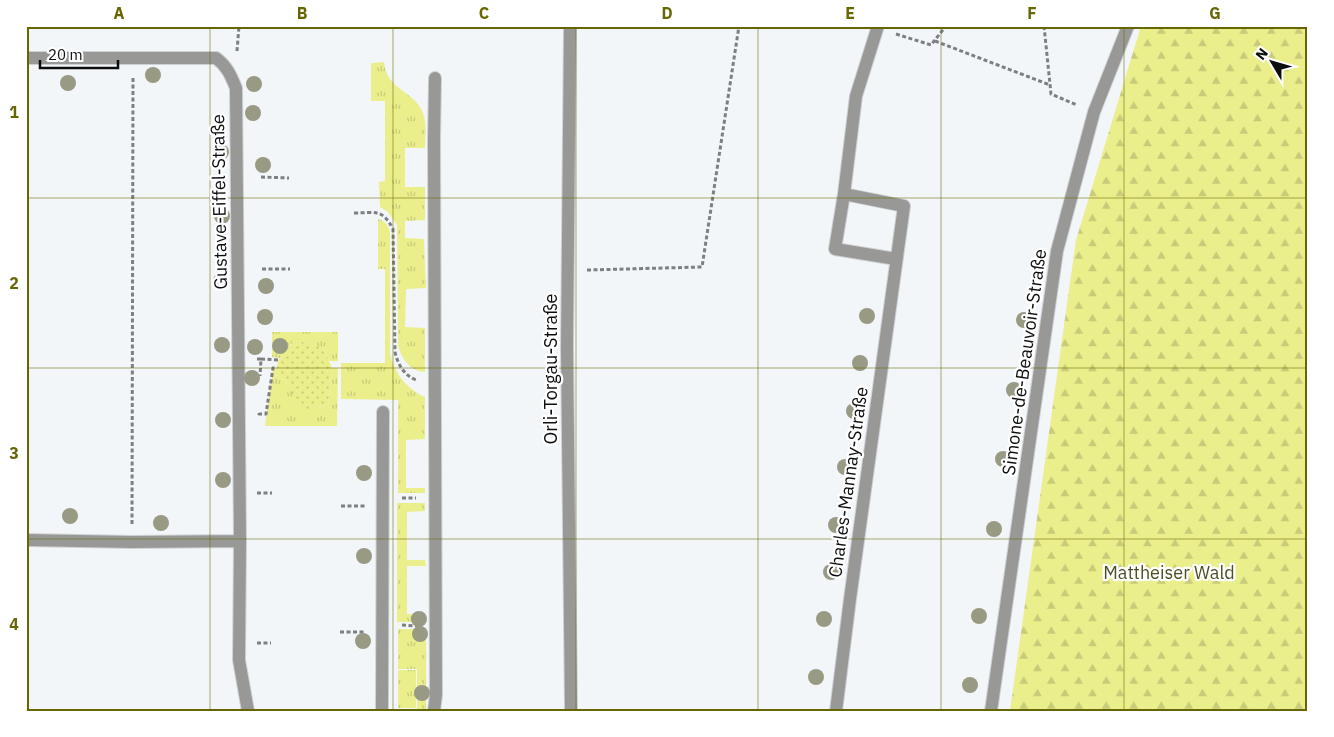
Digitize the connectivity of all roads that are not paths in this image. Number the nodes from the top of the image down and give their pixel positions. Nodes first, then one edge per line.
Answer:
1 (570, 26) edge
2 (1128, 26) edge
3 (878, 27) edge
4 (26, 58) edge
5 (435, 78) dead end
6 (844, 194) junction
7 (896, 259) junction
8 (383, 412) dead end
9 (26, 540) edge
10 (240, 541) junction
11 (248, 711) edge
12 (382, 711) edge
13 (434, 711) edge
14 (571, 711) edge
15 (836, 711) edge
16 (991, 711) edge

1 - 14 street, Orli-Torgau-Straße
2 - 16 street, Simone-de-Beauvoir-Straße
3 - 6 street
4 - 10 street, Gustave-Eiffel-Straße
5 - 13 street
6 - 7 street, Charles-Mannay-Straße
6 - 7 street
7 - 15 street, Charles-Mannay-Straße
8 - 12 street
9 - 10 street
10 - 11 street, Gustave-Eiffel-Straße

